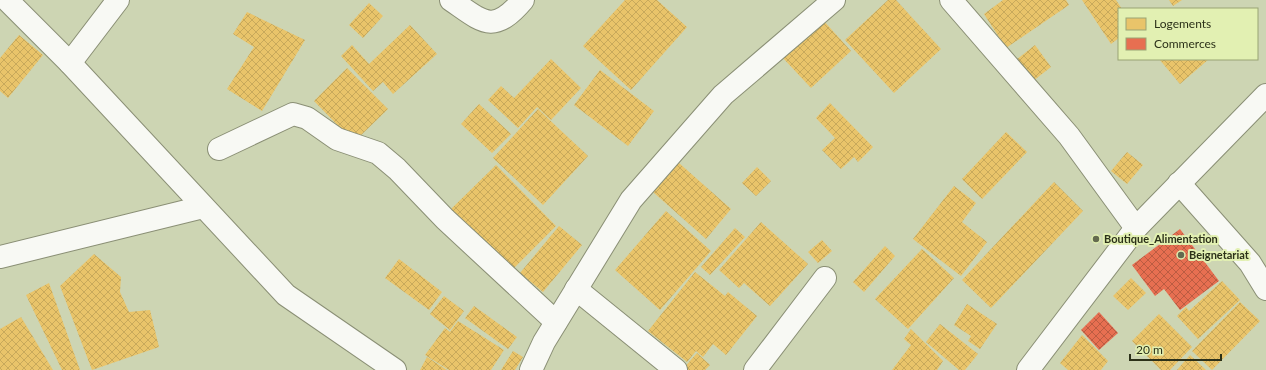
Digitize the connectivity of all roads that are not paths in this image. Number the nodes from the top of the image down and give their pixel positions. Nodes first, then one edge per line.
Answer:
1 (7, 0) edge
2 (118, 0) edge
3 (451, 0) edge
4 (523, 0) edge
5 (834, 0) edge
6 (951, 0) edge
7 (70, 63) junction
8 (1266, 95) edge
9 (220, 149) dead end
10 (1179, 183) junction
11 (204, 207) junction
12 (1136, 228) junction
13 (0, 257) edge
14 (825, 278) dead end
15 (576, 289) junction
16 (1266, 289) edge
17 (556, 322) junction
18 (395, 370) edge
19 (531, 370) edge
20 (676, 370) edge
21 (754, 370) edge
22 (1028, 370) edge

1 - 7 street
2 - 7 street
3 - 4 street
5 - 15 street
6 - 12 street
7 - 11 street
8 - 10 street
9 - 17 street
10 - 12 street
10 - 16 street
11 - 13 street
11 - 18 street
12 - 22 street
14 - 21 street
15 - 17 street
15 - 20 street
17 - 19 street

